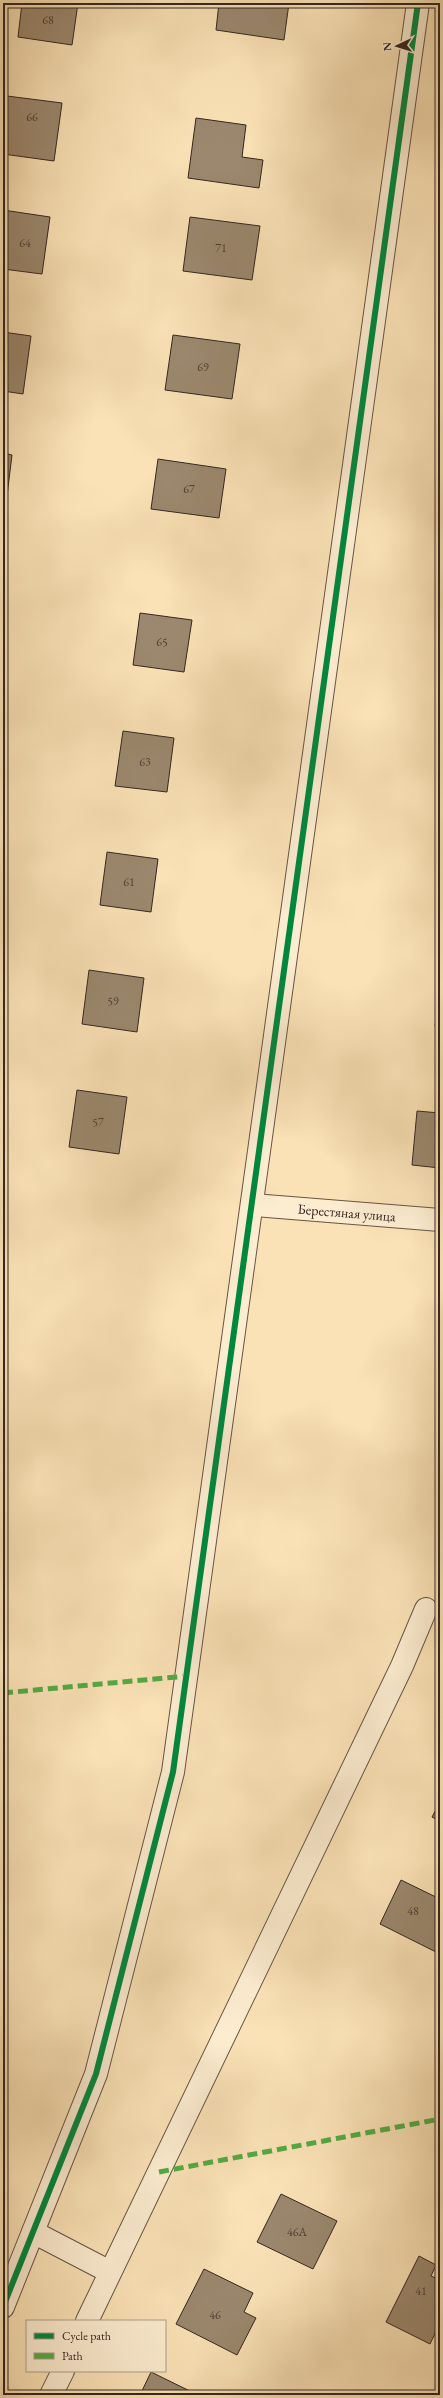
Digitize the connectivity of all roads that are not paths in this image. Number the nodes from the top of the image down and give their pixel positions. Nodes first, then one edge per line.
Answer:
1 (418, 3) edge
2 (253, 1205) junction
3 (440, 1220) edge
4 (426, 1609) dead end
5 (33, 2232) junction
6 (110, 2272) junction
7 (3, 2307) edge
8 (87, 2320) edge
9 (62, 2372) edge
10 (51, 2395) edge

1 - 2 street
2 - 3 street, Берестяная улица
2 - 5 street
4 - 6 street
5 - 6 street
5 - 7 street
6 - 8 street
9 - 10 street

